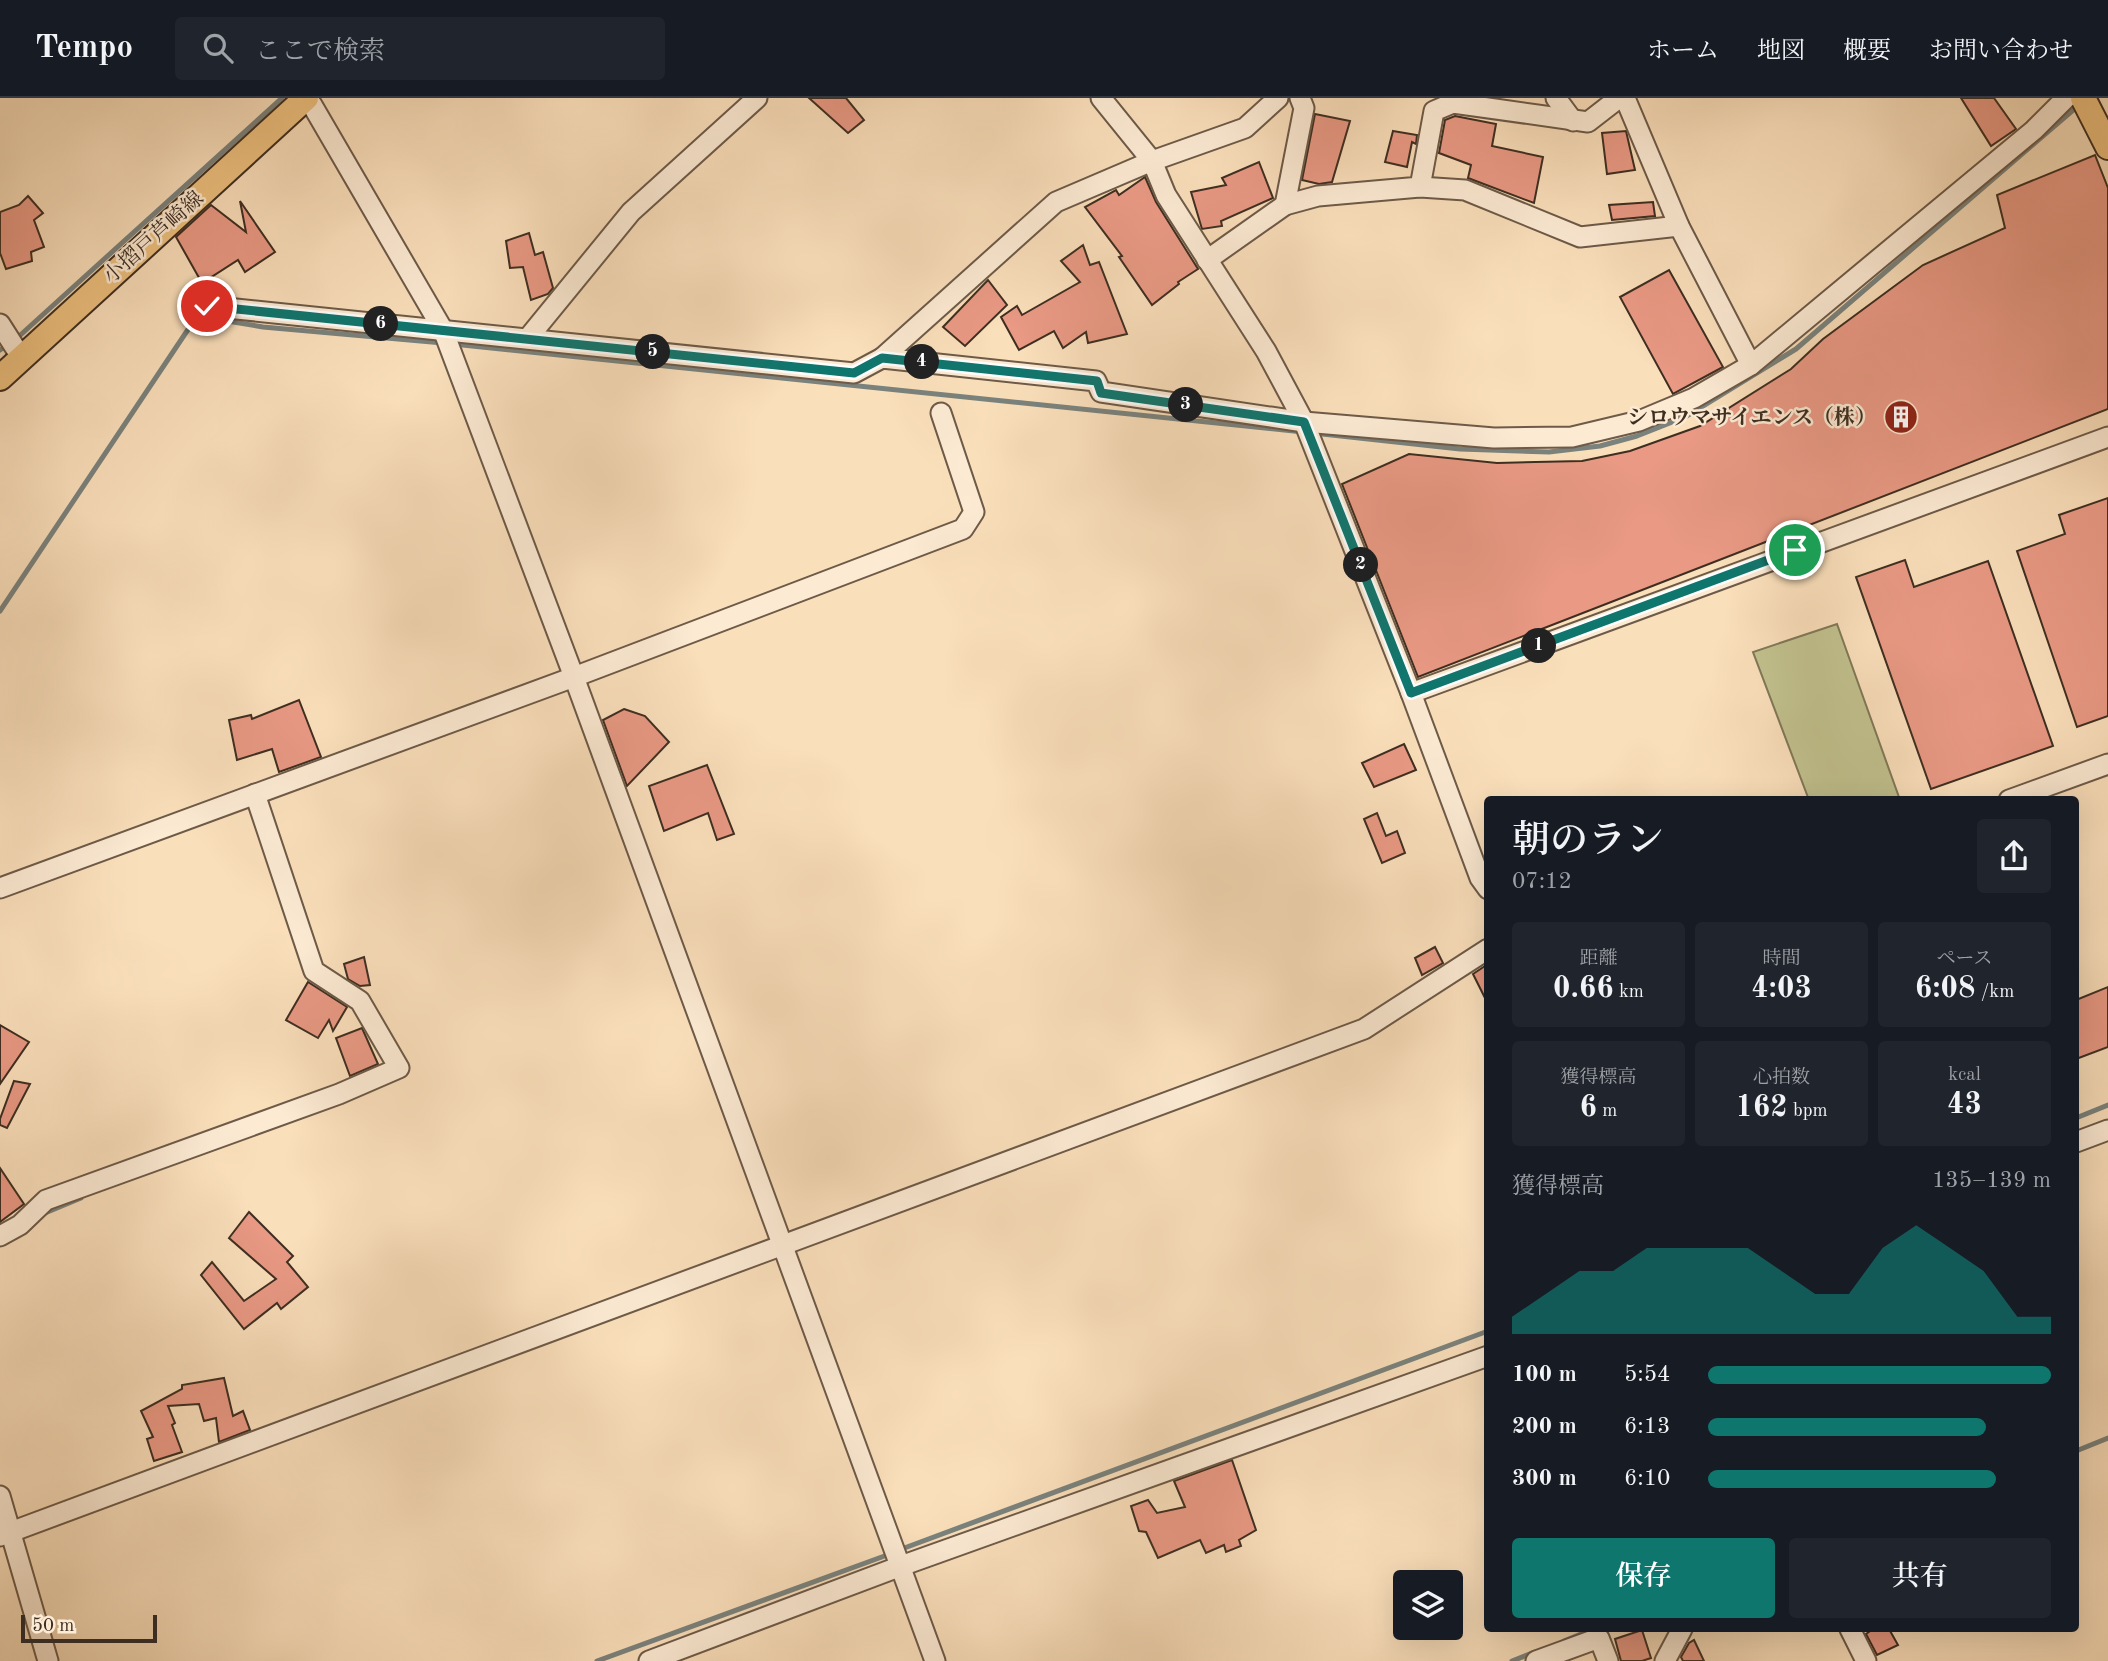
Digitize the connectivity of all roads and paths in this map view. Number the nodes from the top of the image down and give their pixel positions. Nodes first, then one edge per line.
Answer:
1 (307, 98) edge
2 (757, 98) edge
3 (1101, 98) edge
4 (1278, 98) edge
5 (1300, 98) edge
6 (1556, 98) edge
7 (1619, 98) edge
8 (1625, 98) edge
9 (2066, 98) edge
10 (2083, 98) edge
11 (1573, 121) junction
12 (2108, 147) edge
13 (1152, 161) junction
14 (1420, 187) junction
15 (1285, 205) junction
16 (1679, 226) junction
17 (1208, 260) junction
18 (207, 306) dead end
19 (0, 324) edge
20 (443, 330) junction
21 (528, 338) junction
22 (21, 357) junction
23 (882, 358) junction
24 (1751, 365) junction
25 (0, 378) edge
26 (941, 413) dead end
27 (1304, 422) junction
28 (2108, 437) edge
29 (574, 677) junction
30 (1411, 693) junction
31 (2108, 764) edge
32 (255, 794) junction
33 (2020, 796) edge
34 (1484, 884) edge
35 (0, 888) edge
36 (1484, 951) edge
37 (2108, 1130) edge
38 (2079, 1141) edge
39 (0, 1236) edge
40 (782, 1245) junction
41 (1484, 1357) edge
42 (0, 1496) edge
43 (5, 1534) edge
44 (901, 1566) junction
45 (1680, 1632) edge
46 (1852, 1632) edge
47 (48, 1661) edge
48 (649, 1661) edge
49 (935, 1661) edge
50 (1536, 1661) edge
51 (1608, 1661) edge
52 (1665, 1661) edge
53 (1866, 1661) edge

1 - 20 street
1 - 22 main road, 小摺戸芦崎線
2 - 21 street
3 - 13 street
4 - 13 street
5 - 15 street
6 - 11 street
7 - 11 street
8 - 16 street
9 - 24 street
10 - 12 main road
11 - 14 street
13 - 17 street
13 - 23 street
14 - 15 street
14 - 16 street
15 - 17 street
16 - 24 street
17 - 27 street
18 - 20 street
19 - 22 street
20 - 21 street
20 - 29 street
21 - 23 street
22 - 25 main road, 小摺戸芦崎線
23 - 27 street
24 - 27 street
26 - 29 street
27 - 30 street
28 - 30 street
29 - 32 street
29 - 40 street
30 - 34 street
31 - 33 street
32 - 35 street
32 - 39 street
36 - 40 street
37 - 38 street
40 - 43 street
40 - 44 street
41 - 44 street
42 - 43 street
43 - 47 street
44 - 48 street
44 - 49 street
45 - 52 street
46 - 53 street
50 - 51 street

